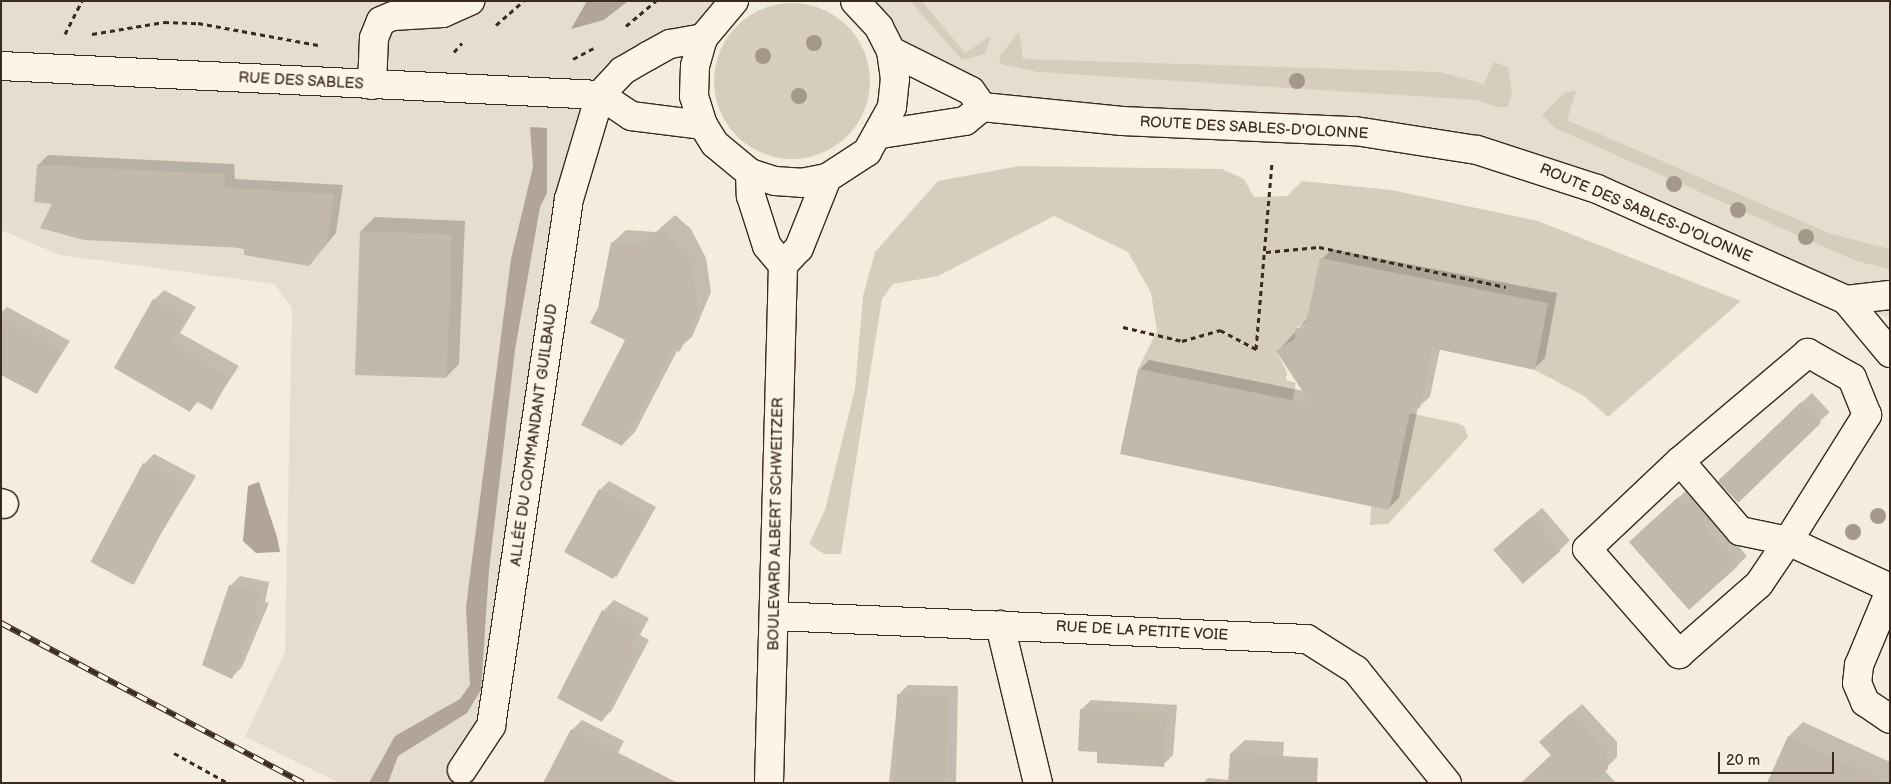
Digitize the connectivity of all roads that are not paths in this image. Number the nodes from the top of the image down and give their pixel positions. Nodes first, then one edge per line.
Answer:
1 (470, 1) edge
2 (734, 1) edge
3 (855, 1) edge
4 (703, 38) junction
5 (891, 51) junction
6 (1, 66) edge
7 (372, 85) junction
8 (600, 95) junction
9 (982, 107) junction
10 (703, 125) junction
11 (881, 134) junction
12 (750, 173) junction
13 (827, 178) junction
14 (782, 265) junction
15 (1890, 295) edge
16 (1846, 300) junction
17 (1890, 353) edge
18 (1680, 461) junction
19 (1788, 541) junction
20 (1890, 589) edge
21 (774, 616) junction
22 (1000, 625) junction
23 (1890, 719) edge
24 (462, 770) dead end
25 (769, 783) edge
26 (1038, 783) edge
27 (1447, 783) edge

1 - 7 main road
2 - 4 main road
3 - 5 main road
4 - 8 main road
4 - 10 main road
5 - 9 main road
5 - 11 main road
6 - 7 main road, RUE DES SABLES
7 - 8 main road, RUE DES SABLES
8 - 10 main road
8 - 24 main road, ALLÉE DU COMMANDANT GUILBAUD
9 - 11 main road
9 - 16 main road, ROUTE DES SABLES-D'OLONNE
10 - 12 main road
11 - 13 main road
12 - 13 main road
12 - 14 main road
13 - 14 main road
14 - 21 main road, BOULEVARD ALBERT SCHWEITZER
15 - 16 main road
16 - 17 main road, ROUTE DES SABLES-D'OLONNE
18 - 19 main road
18 - 19 main road
18 - 19 main road
19 - 20 main road
20 - 23 main road
21 - 22 main road, RUE DE LA PETITE VOIE
21 - 25 main road, BOULEVARD ALBERT SCHWEITZER
22 - 26 main road
22 - 27 main road, RUE DE LA PETITE VOIE

